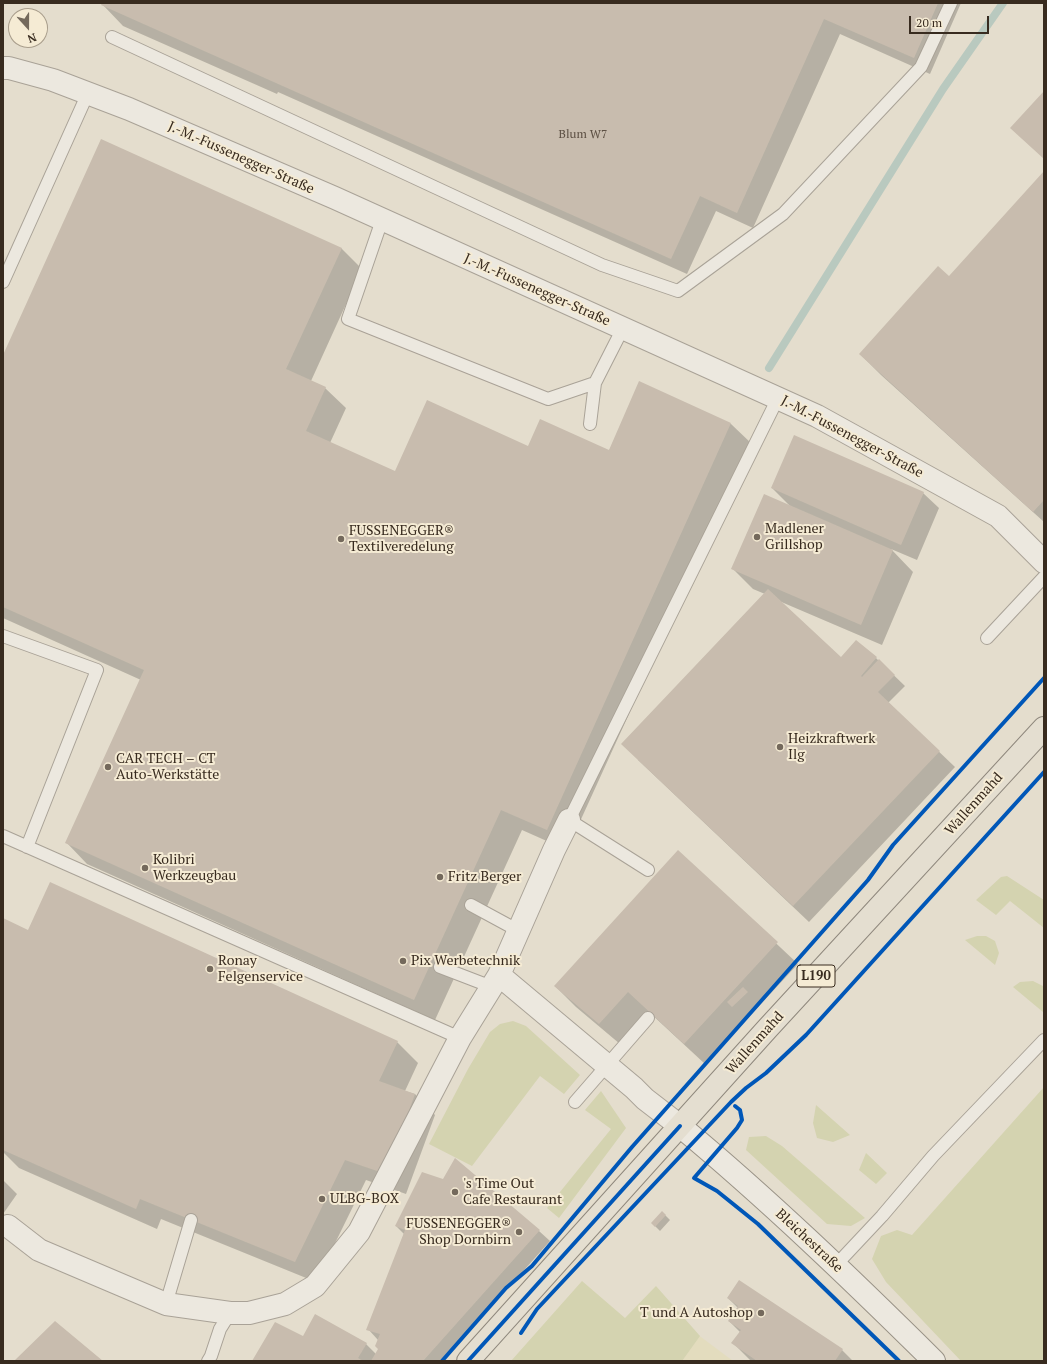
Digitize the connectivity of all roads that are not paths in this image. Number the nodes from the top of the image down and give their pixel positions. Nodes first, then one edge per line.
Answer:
1 (951, 3) edge
2 (112, 37) dead end
3 (3, 68) edge
4 (88, 94) junction
5 (382, 220) junction
6 (3, 282) edge
7 (623, 328) junction
8 (595, 384) junction
9 (778, 398) junction
10 (590, 424) dead end
11 (1044, 562) edge
12 (1044, 577) edge
13 (3, 636) edge
14 (987, 638) dead end
15 (1044, 728) edge
16 (568, 820) junction
17 (3, 836) edge
18 (27, 847) junction
19 (648, 870) dead end
20 (471, 905) dead end
21 (519, 931) junction
22 (440, 967) dead end
23 (495, 981) junction
24 (648, 1018) dead end
25 (460, 1038) junction
26 (1044, 1040) edge
27 (607, 1065) junction
28 (575, 1102) dead end
29 (680, 1126) junction
30 (191, 1220) dead end
31 (6, 1228) edge
32 (836, 1265) junction
33 (166, 1304) junction
34 (230, 1313) junction
35 (931, 1360) edge
36 (208, 1361) edge
37 (468, 1361) edge

1 - 2 lane
3 - 4 street, J.-M.-Fussenegger-Straße
4 - 5 street, J.-M.-Fussenegger-Straße
4 - 6 lane
5 - 7 street, J.-M.-Fussenegger-Straße
5 - 8 lane
7 - 8 lane
7 - 9 street, J.-M.-Fussenegger-Straße
8 - 10 lane
9 - 11 street, J.-M.-Fussenegger-Straße
9 - 16 lane
12 - 14 lane
13 - 18 lane
15 - 29 main road, Wallenmahd / L190
16 - 19 lane
16 - 21 street
17 - 18 lane
18 - 25 lane
20 - 21 lane
21 - 23 street
22 - 23 lane
23 - 25 street
23 - 27 street, Bleichestraße
24 - 27 lane
25 - 34 street
26 - 32 lane
27 - 28 lane
27 - 29 street, Bleichestraße
29 - 32 street, Bleichestraße
29 - 37 main road, Wallenmahd / L190
30 - 33 lane
31 - 33 street
32 - 35 street, Bleichestraße
33 - 34 street
34 - 36 lane

